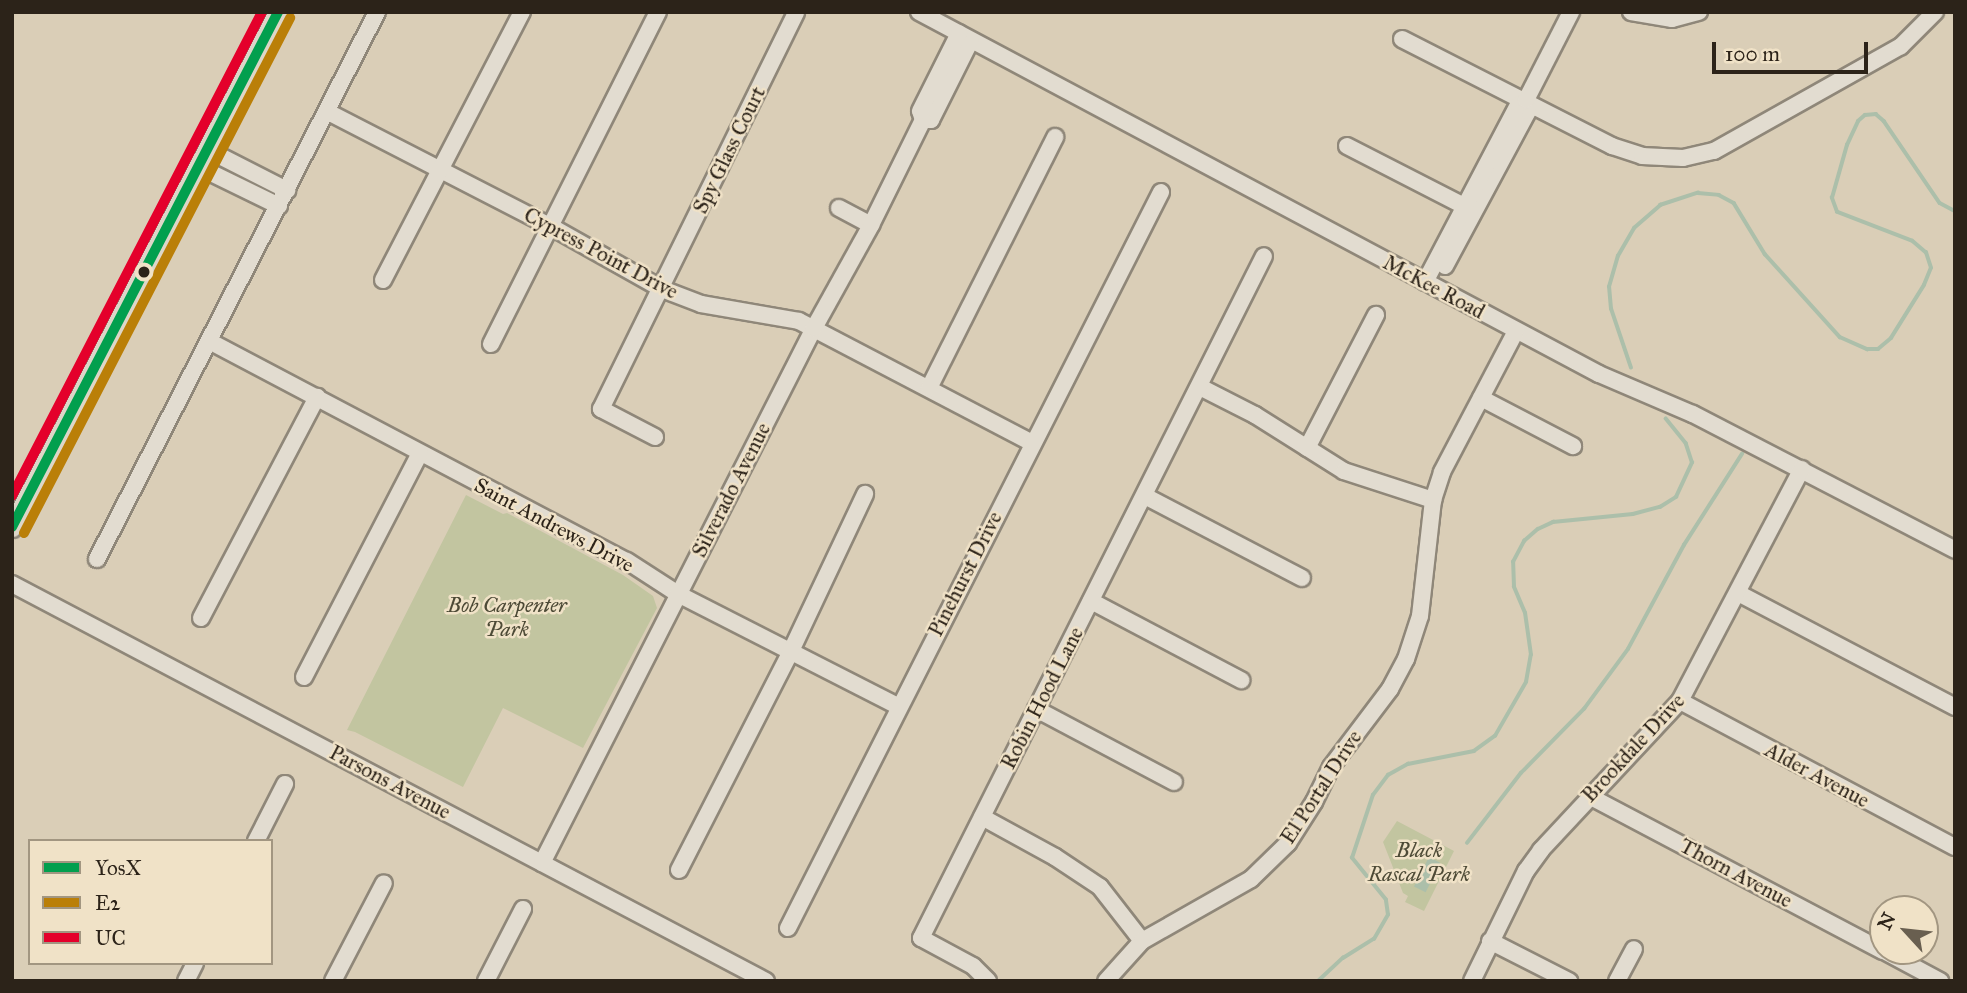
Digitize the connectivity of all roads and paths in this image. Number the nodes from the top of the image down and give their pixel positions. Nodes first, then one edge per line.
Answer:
1 (278, 12) edge
2 (377, 12) edge
3 (522, 12) edge
4 (658, 12) edge
5 (796, 12) edge
6 (919, 12) edge
7 (1571, 12) edge
8 (1631, 12) edge
9 (1699, 12) edge
10 (1935, 12) edge
11 (965, 37) junction
12 (1402, 39) dead end
13 (1526, 100) junction
14 (328, 111) junction
15 (1055, 137) dead end
16 (1347, 146) dead end
17 (204, 159) junction
18 (440, 169) junction
19 (287, 190) junction
20 (1161, 192) dead end
21 (279, 206) junction
22 (839, 208) dead end
23 (1469, 209) junction
24 (871, 225) junction
25 (550, 226) junction
26 (1264, 256) dead end
27 (383, 280) dead end
28 (1430, 284) junction
29 (662, 289) junction
30 (1376, 315) dead end
31 (814, 328) junction
32 (1516, 331) junction
33 (211, 342) junction
34 (491, 344) dead end
35 (1200, 387) junction
36 (929, 388) junction
37 (317, 397) junction
38 (1481, 398) junction
39 (655, 437) dead end
40 (1032, 443) junction
41 (1573, 446) dead end
42 (1307, 448) junction
43 (420, 453) junction
44 (1802, 469) junction
45 (865, 494) dead end
46 (1145, 496) junction
47 (1433, 500) junction
48 (12, 527) edge
49 (1955, 550) edge
50 (97, 559) dead end
51 (1303, 578) dead end
52 (12, 584) edge
53 (1738, 593) junction
54 (678, 594) junction
55 (1091, 601) junction
56 (201, 618) dead end
57 (790, 653) junction
58 (304, 677) dead end
59 (1241, 680) dead end
60 (1681, 701) junction
61 (898, 706) junction
62 (1955, 707) edge
63 (1037, 709) junction
64 (1174, 782) dead end
65 (285, 784) dead end
66 (1589, 796) junction
67 (982, 817) junction
68 (257, 839) edge
69 (1955, 847) edge
70 (542, 863) junction
71 (679, 870) dead end
72 (384, 883) dead end
73 (523, 909) dead end
74 (788, 928) dead end
75 (1142, 941) junction
76 (1490, 941) junction
77 (1869, 944) edge
78 (1634, 949) dead end
79 (1910, 965) edge
80 (191, 972) edge
81 (205, 981) edge
82 (333, 981) edge
83 (486, 981) edge
84 (766, 981) edge
85 (988, 981) edge
86 (1106, 981) edge
87 (1472, 981) edge
88 (1569, 981) edge
89 (1617, 981) edge
90 (1940, 981) edge

1 - 17 main road
2 - 14 street
3 - 18 street
4 - 25 street
5 - 29 street, Spy Glass Court
6 - 11 street, McKee Road
7 - 13 street
8 - 9 street
10 - 13 street
11 - 24 street, Silverado Avenue
11 - 28 street, McKee Road
12 - 13 street
13 - 23 street
14 - 18 street, Cypress Point Drive
14 - 19 street
15 - 36 street
16 - 23 street
17 - 19 street
17 - 21 street
17 - 48 main road
18 - 25 street, Cypress Point Drive
18 - 27 street
19 - 21 street
20 - 40 street, Pinehurst Drive
21 - 33 street
22 - 24 street
23 - 28 street
24 - 31 street, Silverado Avenue
25 - 29 street, Cypress Point Drive
25 - 34 street
26 - 35 street, Robin Hood Lane
28 - 32 street, McKee Road
29 - 31 street, Cypress Point Drive
29 - 39 street, Spy Glass Court
30 - 42 street
31 - 36 street, Cypress Point Drive
31 - 54 street, Silverado Avenue
32 - 38 street, El Portal Drive
32 - 44 street, McKee Road
33 - 37 street, Saint Andrews Drive
33 - 50 street
35 - 42 street
35 - 46 street, Robin Hood Lane
36 - 40 street, Cypress Point Drive
37 - 43 street, Saint Andrews Drive
37 - 56 street
38 - 41 street
38 - 47 street, El Portal Drive
40 - 61 street, Pinehurst Drive
42 - 47 street
43 - 54 street, Saint Andrews Drive
43 - 58 street
44 - 49 street, McKee Road
44 - 53 street, Brookdale Drive
45 - 57 street
46 - 51 street
46 - 55 street, Robin Hood Lane
47 - 75 street, El Portal Drive
52 - 70 street, Parsons Avenue
53 - 60 street, Brookdale Drive
53 - 62 street
54 - 57 street, Saint Andrews Drive
54 - 70 street, Silverado Avenue
55 - 59 street
55 - 63 street, Robin Hood Lane
57 - 61 street, Saint Andrews Drive
57 - 71 street
60 - 66 street, Brookdale Drive
60 - 69 street, Alder Avenue
61 - 74 street, Pinehurst Drive
63 - 64 street
63 - 67 street, Robin Hood Lane
65 - 68 street
66 - 76 street, Brookdale Drive
66 - 77 street, Thorn Avenue
67 - 75 street
67 - 85 street, Robin Hood Lane
70 - 84 street, Parsons Avenue
72 - 82 street
73 - 83 street
75 - 86 street, El Portal Drive
76 - 87 street, Brookdale Drive
76 - 88 street
78 - 89 street
79 - 90 street, Thorn Avenue
80 - 81 street

